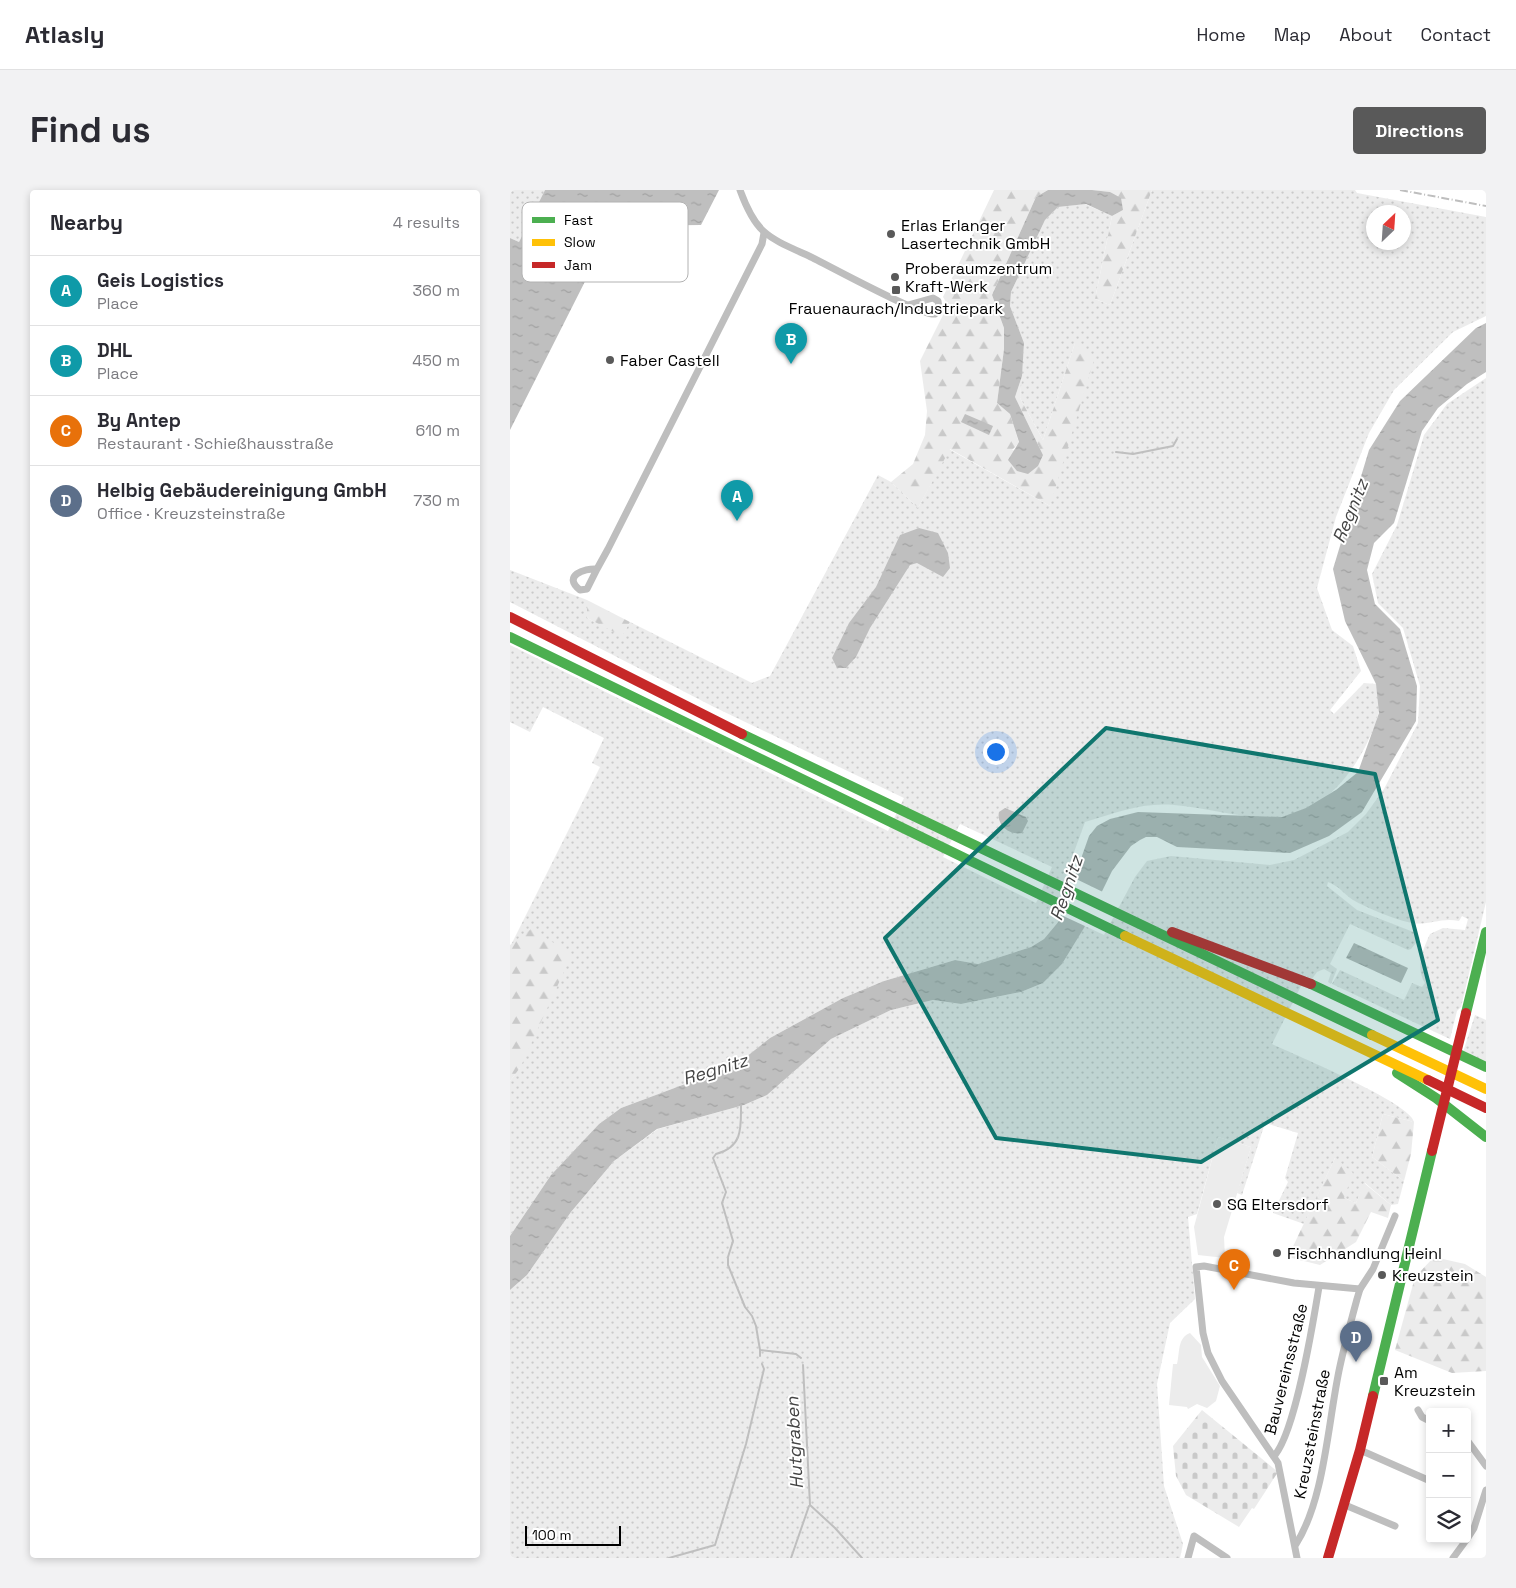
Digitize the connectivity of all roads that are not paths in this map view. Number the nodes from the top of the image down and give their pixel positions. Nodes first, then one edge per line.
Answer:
1 (740, 190) edge
2 (764, 232) junction
3 (908, 305) dead end
4 (597, 569) dead end
5 (510, 617) edge
6 (510, 637) edge
7 (1132, 921) junction
8 (1486, 932) edge
9 (1247, 968) junction
10 (1316, 1004) junction
11 (1312, 1025) junction
12 (1486, 1067) edge
13 (1486, 1080) edge
14 (1486, 1089) edge
15 (1486, 1108) edge
16 (1484, 1136) edge
17 (1395, 1216) dead end
18 (1319, 1287) junction
19 (1360, 1289) junction
20 (1418, 1410) dead end
21 (1426, 1419) edge
22 (1471, 1445) edge
23 (1360, 1450) junction
24 (1274, 1455) junction
25 (1486, 1466) edge
26 (1426, 1479) edge
27 (1486, 1490) edge
28 (1345, 1505) junction
29 (1395, 1526) dead end
30 (1471, 1533) edge
31 (1464, 1543) edge
32 (1296, 1544) junction
33 (1188, 1558) edge
34 (1227, 1558) edge
35 (1298, 1558) edge
36 (1328, 1558) edge
37 (1453, 1558) edge

1 - 2 street
2 - 3 street
2 - 4 street
5 - 7 main road
6 - 11 main road
7 - 9 main road
7 - 9 main road
8 - 23 main road, bridge
9 - 10 main road
9 - 12 main road
10 - 13 main road
10 - 14 main road
11 - 15 main road
11 - 16 main road
17 - 19 street, Kreuzsteinstraße
18 - 19 street
18 - 24 street, Bauvereinsstraße
18 - 24 street
19 - 32 street, Kreuzsteinstraße
20 - 21 street
22 - 25 street
23 - 26 street
23 - 28 main road
24 - 32 street
27 - 30 street
28 - 29 street
28 - 36 main road
31 - 37 street
32 - 35 street
33 - 34 street

